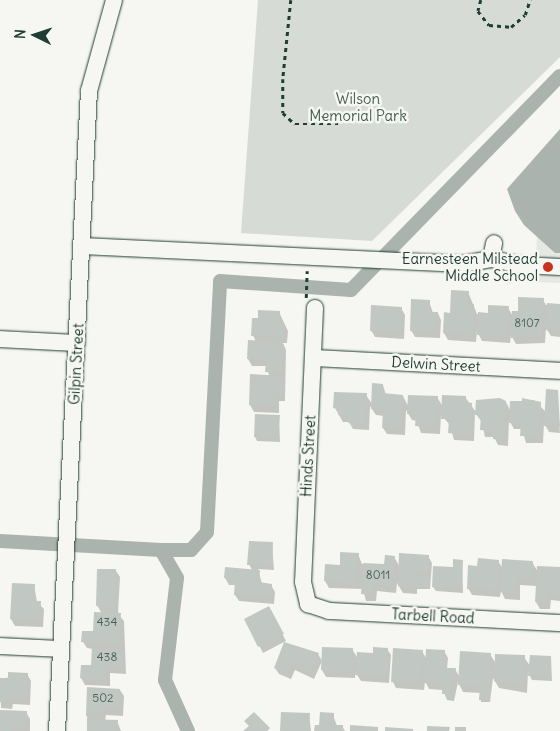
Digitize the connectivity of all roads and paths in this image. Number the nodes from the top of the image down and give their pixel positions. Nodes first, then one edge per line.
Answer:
1 (114, 0) edge
2 (291, 0) edge
3 (481, 0) edge
4 (530, 0) edge
5 (338, 124) dead end
6 (82, 246) junction
7 (560, 267) edge
8 (307, 276) dead end
9 (311, 302) joint
10 (0, 339) edge
11 (77, 343) junction
12 (313, 358) junction
13 (560, 371) edge
14 (308, 604) joint
15 (560, 623) edge
16 (0, 646) edge
17 (61, 649) junction
18 (57, 731) edge

1 - 6 street, Gilpin Street
2 - 5 path
3 - 4 path
6 - 7 street
6 - 11 street, Gilpin Street
8 - 9 path
9 - 12 street, Hinds Street
10 - 11 street
11 - 17 street, Gilpin Street
12 - 13 street, Delwin Street
12 - 14 street, Hinds Street
14 - 15 street, Tarbell Road
16 - 17 street
17 - 18 street, Gilpin Street

